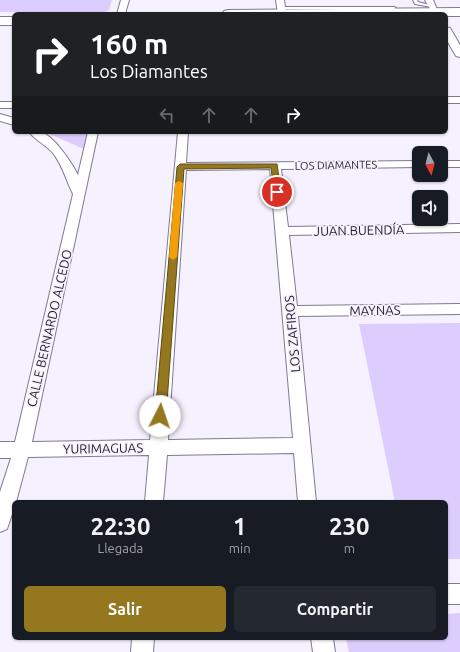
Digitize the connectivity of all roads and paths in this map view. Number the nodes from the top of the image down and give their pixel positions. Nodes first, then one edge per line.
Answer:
1 (125, 0) edge
2 (395, 0) edge
3 (415, 0) edge
4 (281, 7) edge
5 (391, 10) junction
6 (436, 10) edge
7 (302, 11) edge
8 (348, 11) edge
9 (122, 12) edge
10 (243, 12) edge
11 (460, 12) edge
12 (448, 14) edge
13 (0, 16) edge
14 (12, 16) edge
15 (460, 17) edge
16 (0, 21) edge
17 (12, 21) edge
18 (448, 33) edge
19 (460, 54) edge
20 (448, 100) edge
21 (460, 100) edge
22 (0, 105) edge
23 (12, 105) edge
24 (0, 117) edge
25 (12, 121) edge
26 (37, 134) edge
27 (93, 134) edge
28 (183, 134) edge
29 (412, 164) edge
30 (448, 164) edge
31 (460, 164) edge
32 (275, 166) junction
33 (180, 167) junction
34 (79, 193) junction
35 (460, 228) edge
36 (282, 231) junction
37 (460, 309) edge
38 (290, 311) junction
39 (302, 445) junction
40 (158, 448) junction
41 (22, 449) junction
42 (0, 450) edge
43 (154, 500) edge
44 (308, 500) edge
45 (1, 512) edge
46 (448, 594) edge
47 (460, 594) edge
48 (322, 640) edge
49 (324, 652) edge

1 - 9 street
2 - 5 lane
3 - 6 lane
4 - 7 main road
4 - 10 main road
5 - 6 main road
5 - 8 main road
6 - 11 main road
7 - 8 main road
12 - 15 main road
13 - 14 main road
16 - 17 main road
18 - 19 street
20 - 21 street
22 - 23 street
24 - 25 street
26 - 34 street
27 - 34 street, CALLE BERNARDO ALCEDO
28 - 33 street
29 - 32 street, LOS DIAMANTES
30 - 31 street
32 - 33 street, LOS DIAMANTES
32 - 36 street, LOS ZAFIROS
33 - 40 street
34 - 41 street, CALLE BERNARDO ALCEDO
35 - 36 street, JUAN BUENDÍA
36 - 38 street, LOS ZAFIROS
37 - 38 street, MAYNAS
38 - 39 street, LOS ZAFIROS
39 - 40 street, YURIMAGUAS
39 - 44 street, LOS ZAFIROS
40 - 41 street, YURIMAGUAS
40 - 43 street
41 - 42 street, YURIMAGUAS
41 - 45 street, CALLE BERNARDO ALCEDO
46 - 47 street
48 - 49 street

